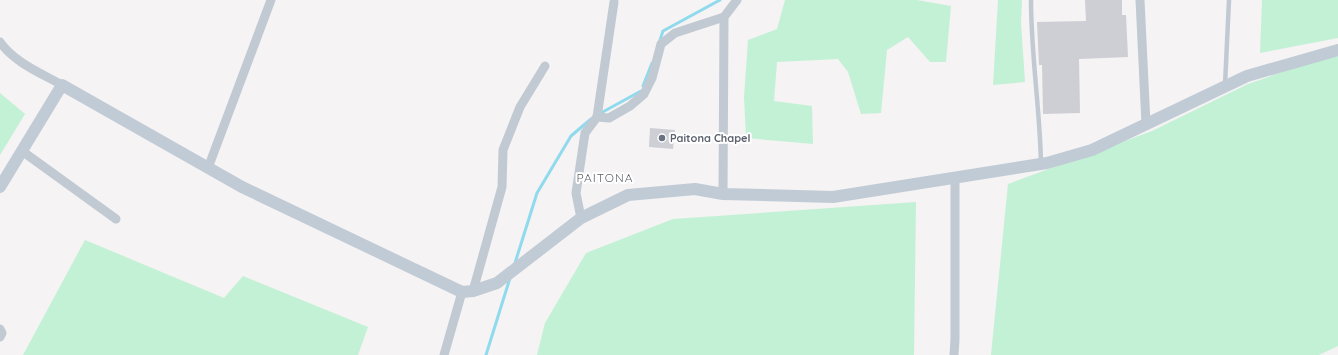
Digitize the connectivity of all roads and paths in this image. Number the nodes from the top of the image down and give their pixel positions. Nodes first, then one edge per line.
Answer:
1 (270, 0) edge
2 (737, 0) edge
3 (1032, 0) edge
4 (1140, 0) edge
5 (1229, 0) edge
6 (614, 2) dead end
7 (724, 17) junction
8 (0, 42) edge
9 (1338, 50) edge
10 (545, 66) dead end
11 (62, 85) junction
12 (1225, 87) junction
13 (597, 117) junction
14 (1146, 124) junction
15 (22, 151) junction
16 (1041, 164) junction
17 (208, 168) junction
18 (955, 178) junction
19 (0, 187) edge
20 (723, 194) junction
21 (581, 218) junction
22 (116, 219) dead end
23 (467, 291) junction
24 (0, 328) edge
25 (0, 337) edge
26 (444, 355) edge
27 (954, 355) edge

1 - 17 street
2 - 7 street
3 - 16 lane
4 - 14 street
5 - 12 lane
6 - 13 street
7 - 13 street
7 - 20 street
8 - 11 street
9 - 12 street
10 - 23 street
11 - 15 street
11 - 17 street
12 - 14 street
13 - 21 street
14 - 16 street
15 - 19 street
15 - 22 street
16 - 18 street
17 - 23 street
18 - 20 street
18 - 27 street
20 - 21 street
21 - 23 street
23 - 26 street
24 - 25 street

